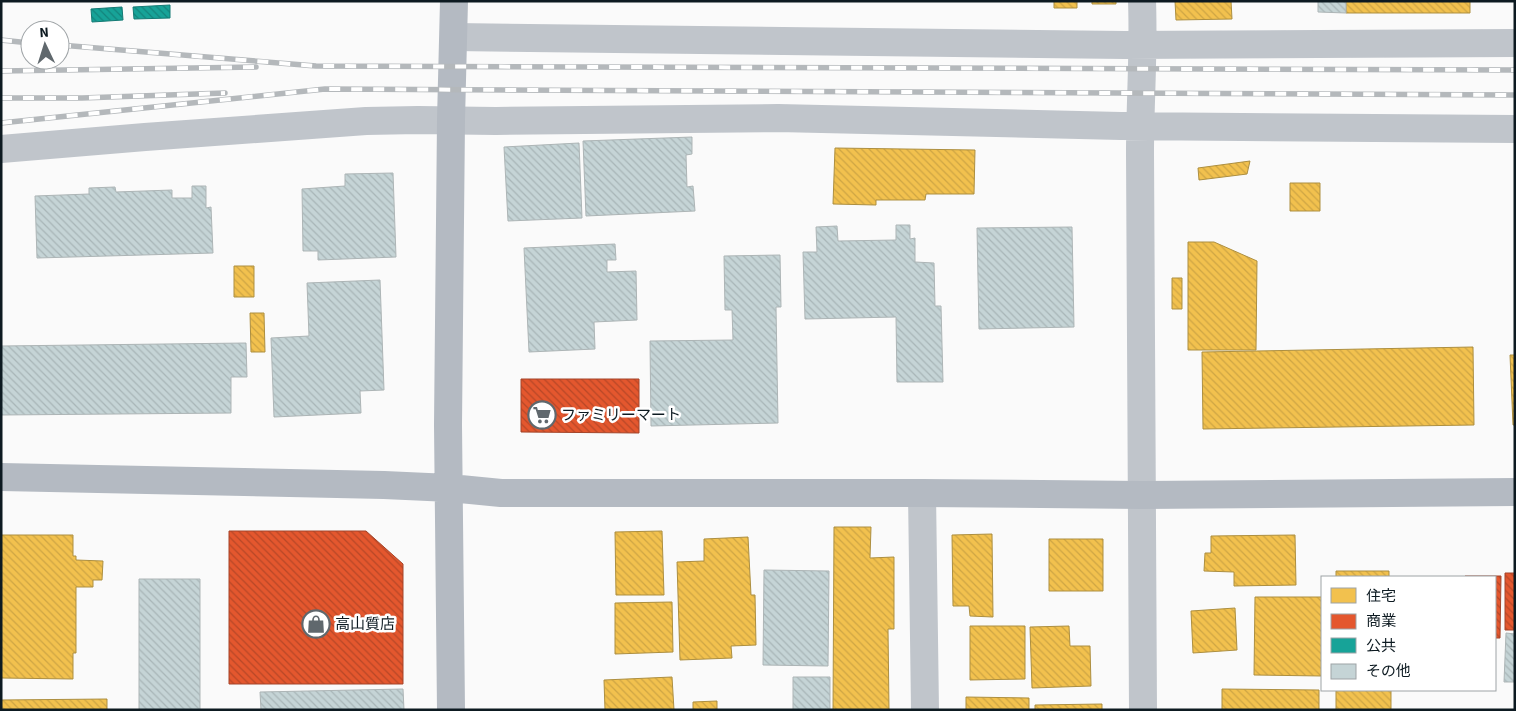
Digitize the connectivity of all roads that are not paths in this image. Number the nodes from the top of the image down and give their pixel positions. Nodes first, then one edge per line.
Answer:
1 (454, 1) edge
2 (1142, 1) edge
3 (454, 37) junction
4 (1515, 43) edge
5 (1143, 45) junction
6 (451, 120) junction
7 (1140, 126) junction
8 (1515, 129) edge
9 (1, 149) edge
10 (1, 477) edge
11 (450, 488) junction
12 (922, 492) junction
13 (1515, 492) edge
14 (1143, 495) junction
15 (451, 710) edge
16 (925, 710) edge
17 (1143, 710) edge

1 - 3 street
2 - 5 street
3 - 5 street
3 - 6 street
4 - 5 street
5 - 7 street
6 - 7 street
6 - 9 street
6 - 11 street
7 - 8 street
7 - 14 street
10 - 11 street
11 - 12 street
11 - 15 street
12 - 14 street
12 - 16 street
13 - 14 street
14 - 17 street

